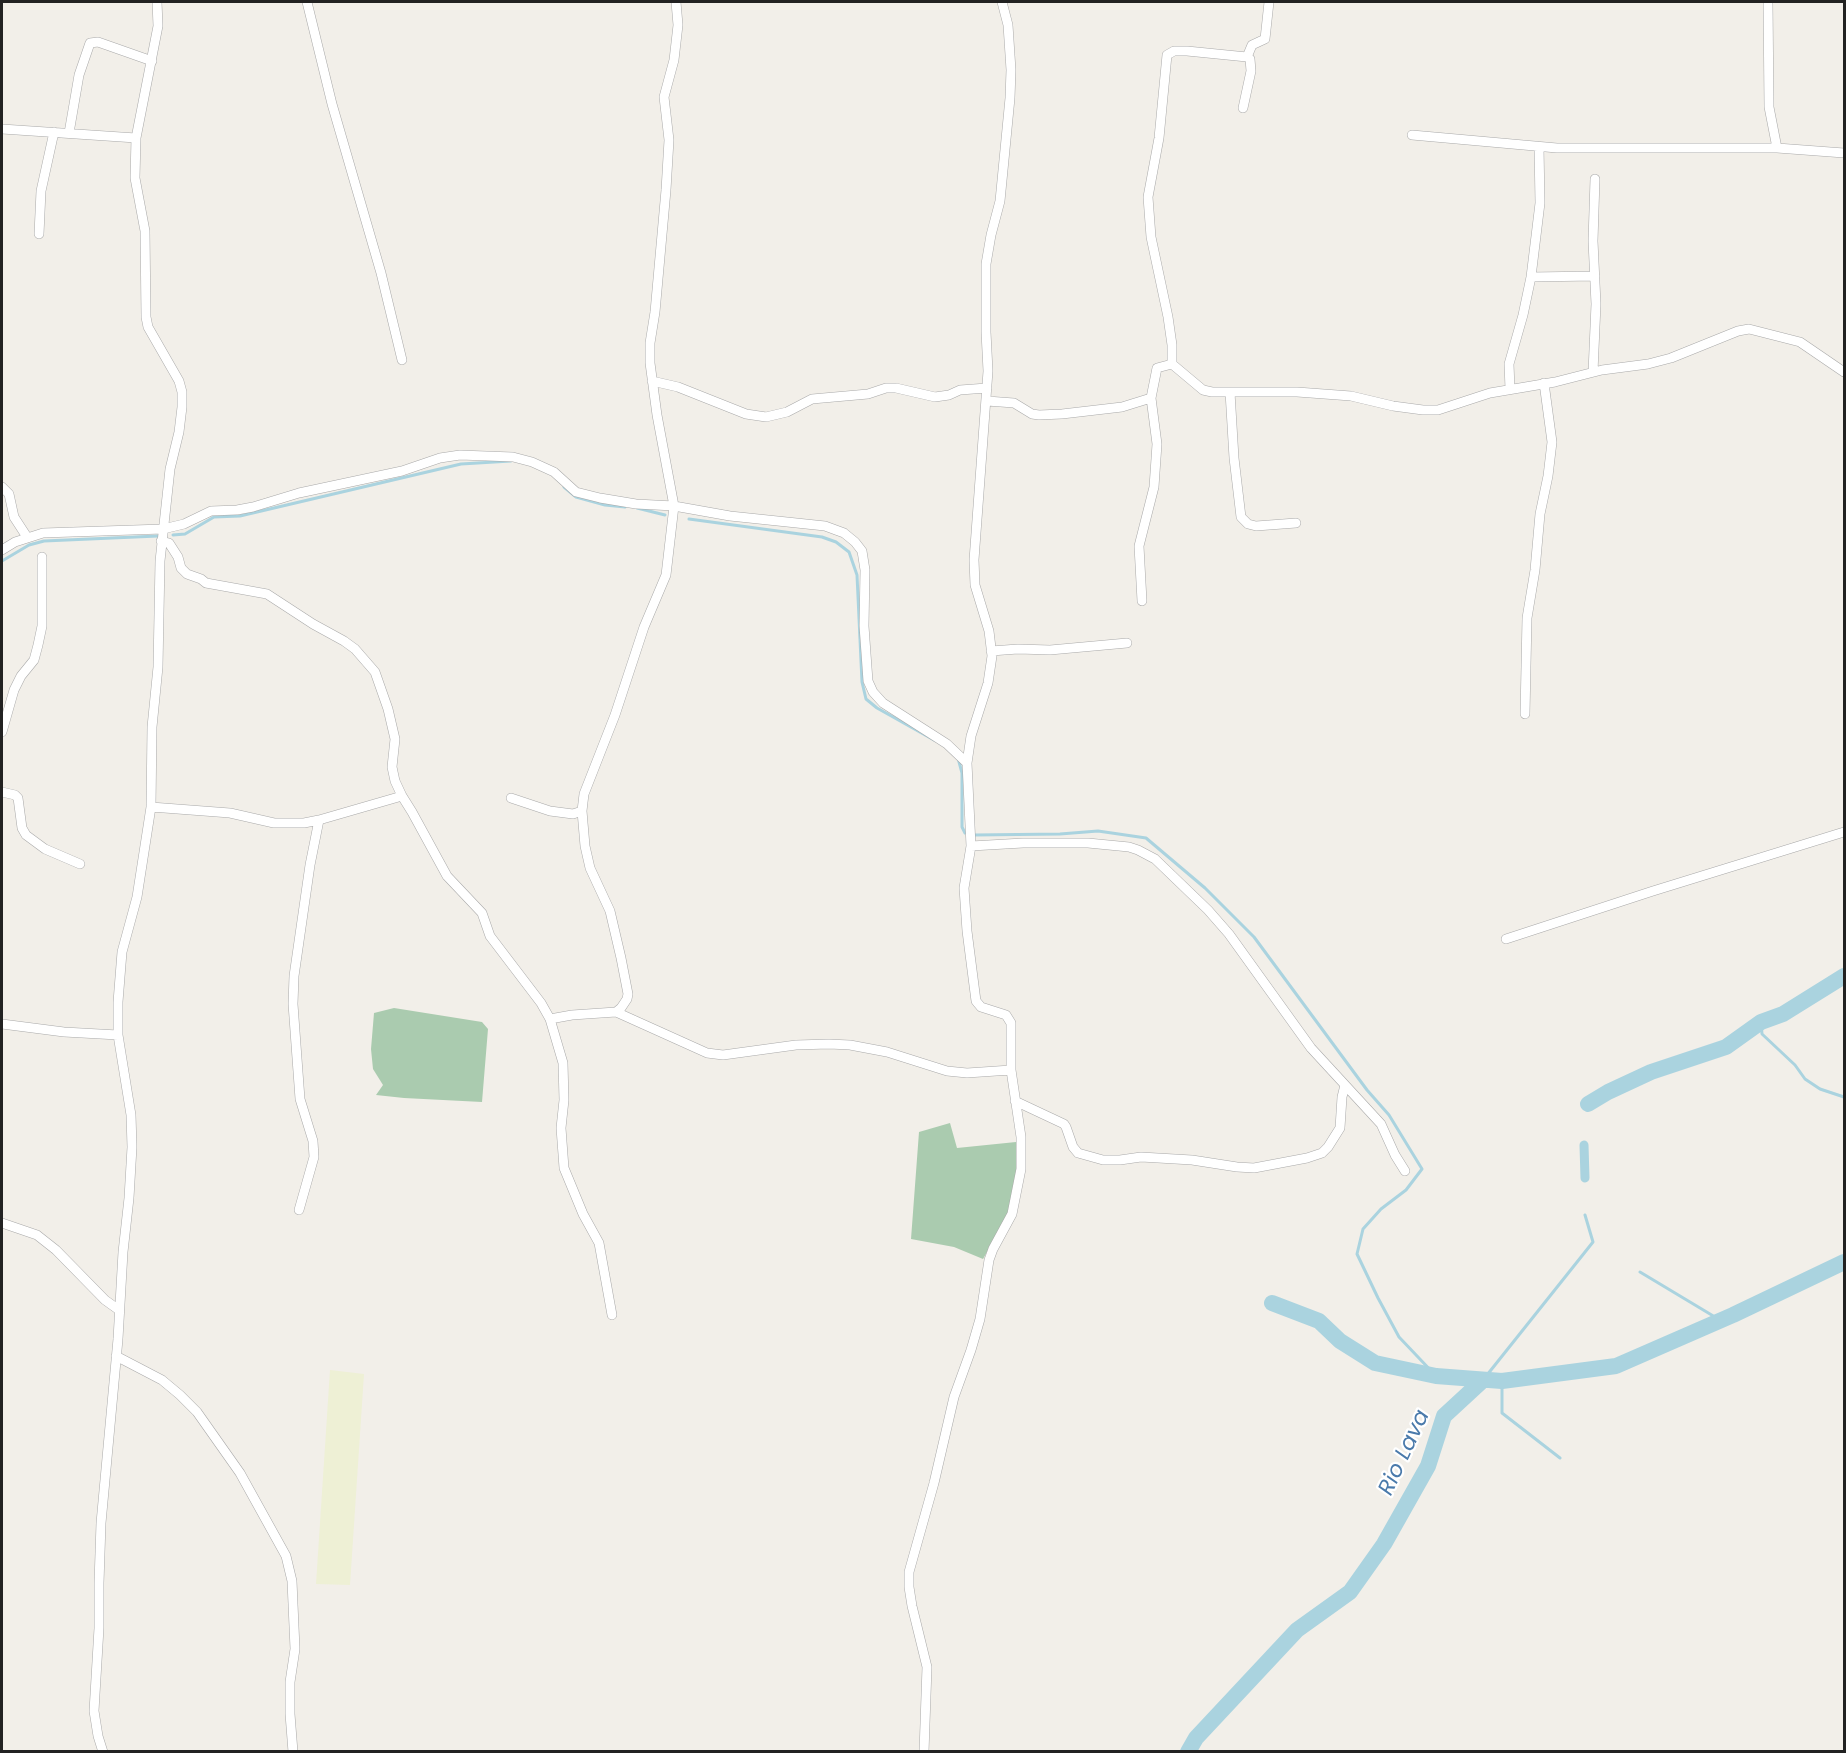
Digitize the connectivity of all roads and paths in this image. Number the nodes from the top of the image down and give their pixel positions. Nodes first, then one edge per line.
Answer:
1 (157, 2) edge
2 (307, 2) edge
3 (676, 2) edge
4 (1002, 2) edge
5 (1269, 2) edge
6 (1768, 2) edge
7 (1247, 57) junction
8 (152, 61) junction
9 (1243, 108) dead end
10 (2, 129) edge
11 (54, 132) junction
12 (69, 133) junction
13 (1412, 135) dead end
14 (136, 138) junction
15 (1539, 147) junction
16 (1777, 148) junction
17 (1845, 153) edge
18 (1595, 179) dead end
19 (39, 234) dead end
20 (1595, 276) junction
21 (1531, 277) junction
22 (402, 360) dead end
23 (1172, 364) junction
24 (1844, 368) edge
25 (1593, 372) junction
26 (652, 381) junction
27 (1544, 384) junction
28 (987, 388) junction
29 (1510, 389) junction
30 (1230, 392) junction
31 (1151, 398) junction
32 (987, 401) junction
33 (2, 487) edge
34 (674, 506) junction
35 (1296, 523) dead end
36 (163, 528) junction
37 (27, 537) junction
38 (161, 541) junction
39 (2, 550) edge
40 (42, 557) dead end
41 (1142, 600) dead end
42 (1127, 643) dead end
43 (991, 651) junction
44 (1525, 714) dead end
45 (2, 732) edge
46 (967, 763) junction
47 (2, 792) edge
48 (402, 796) junction
49 (511, 798) dead end
50 (151, 807) junction
51 (582, 811) junction
52 (319, 820) junction
53 (1845, 832) edge
54 (970, 846) junction
55 (80, 864) dead end
56 (1506, 939) dead end
57 (616, 1012) junction
58 (550, 1019) junction
59 (2, 1024) edge
60 (118, 1035) junction
61 (1011, 1070) junction
62 (1345, 1085) junction
63 (1015, 1101) junction
64 (1405, 1171) dead end
65 (299, 1210) dead end
66 (2, 1223) edge
67 (119, 1310) junction
68 (612, 1315) dead end
69 (116, 1356) junction
70 (103, 1752) edge
71 (293, 1752) edge
72 (924, 1752) edge

1 - 8 street
2 - 22 street
3 - 26 street
4 - 28 street
5 - 7 street
6 - 16 street
7 - 9 street
7 - 23 street
8 - 12 street
8 - 14 street
10 - 11 street
11 - 12 street
11 - 19 street
12 - 14 street
13 - 15 street
14 - 36 street
15 - 16 street
15 - 21 street
16 - 17 street
18 - 20 street
20 - 21 street
20 - 25 street
21 - 29 street
23 - 30 street
23 - 31 street
24 - 25 street
25 - 27 street
26 - 28 street
26 - 34 street
27 - 29 street
27 - 44 street
28 - 32 street
29 - 30 street
30 - 35 street
31 - 32 street
31 - 41 street
32 - 43 street
33 - 37 street
34 - 36 street
34 - 46 street
34 - 51 street
36 - 37 street
36 - 38 street
37 - 39 street
38 - 48 street
38 - 50 street
40 - 45 street
42 - 43 street
43 - 46 street
46 - 54 street
47 - 55 street
48 - 52 street
48 - 58 street
49 - 51 street
50 - 52 street
50 - 60 street
51 - 57 street
52 - 65 street
53 - 56 street
54 - 61 street
54 - 62 street
57 - 58 street
57 - 61 street
58 - 68 street
59 - 60 street
60 - 67 street
61 - 63 street
62 - 63 street
62 - 64 street
63 - 72 street
66 - 67 street
67 - 69 street
69 - 70 street
69 - 71 street

